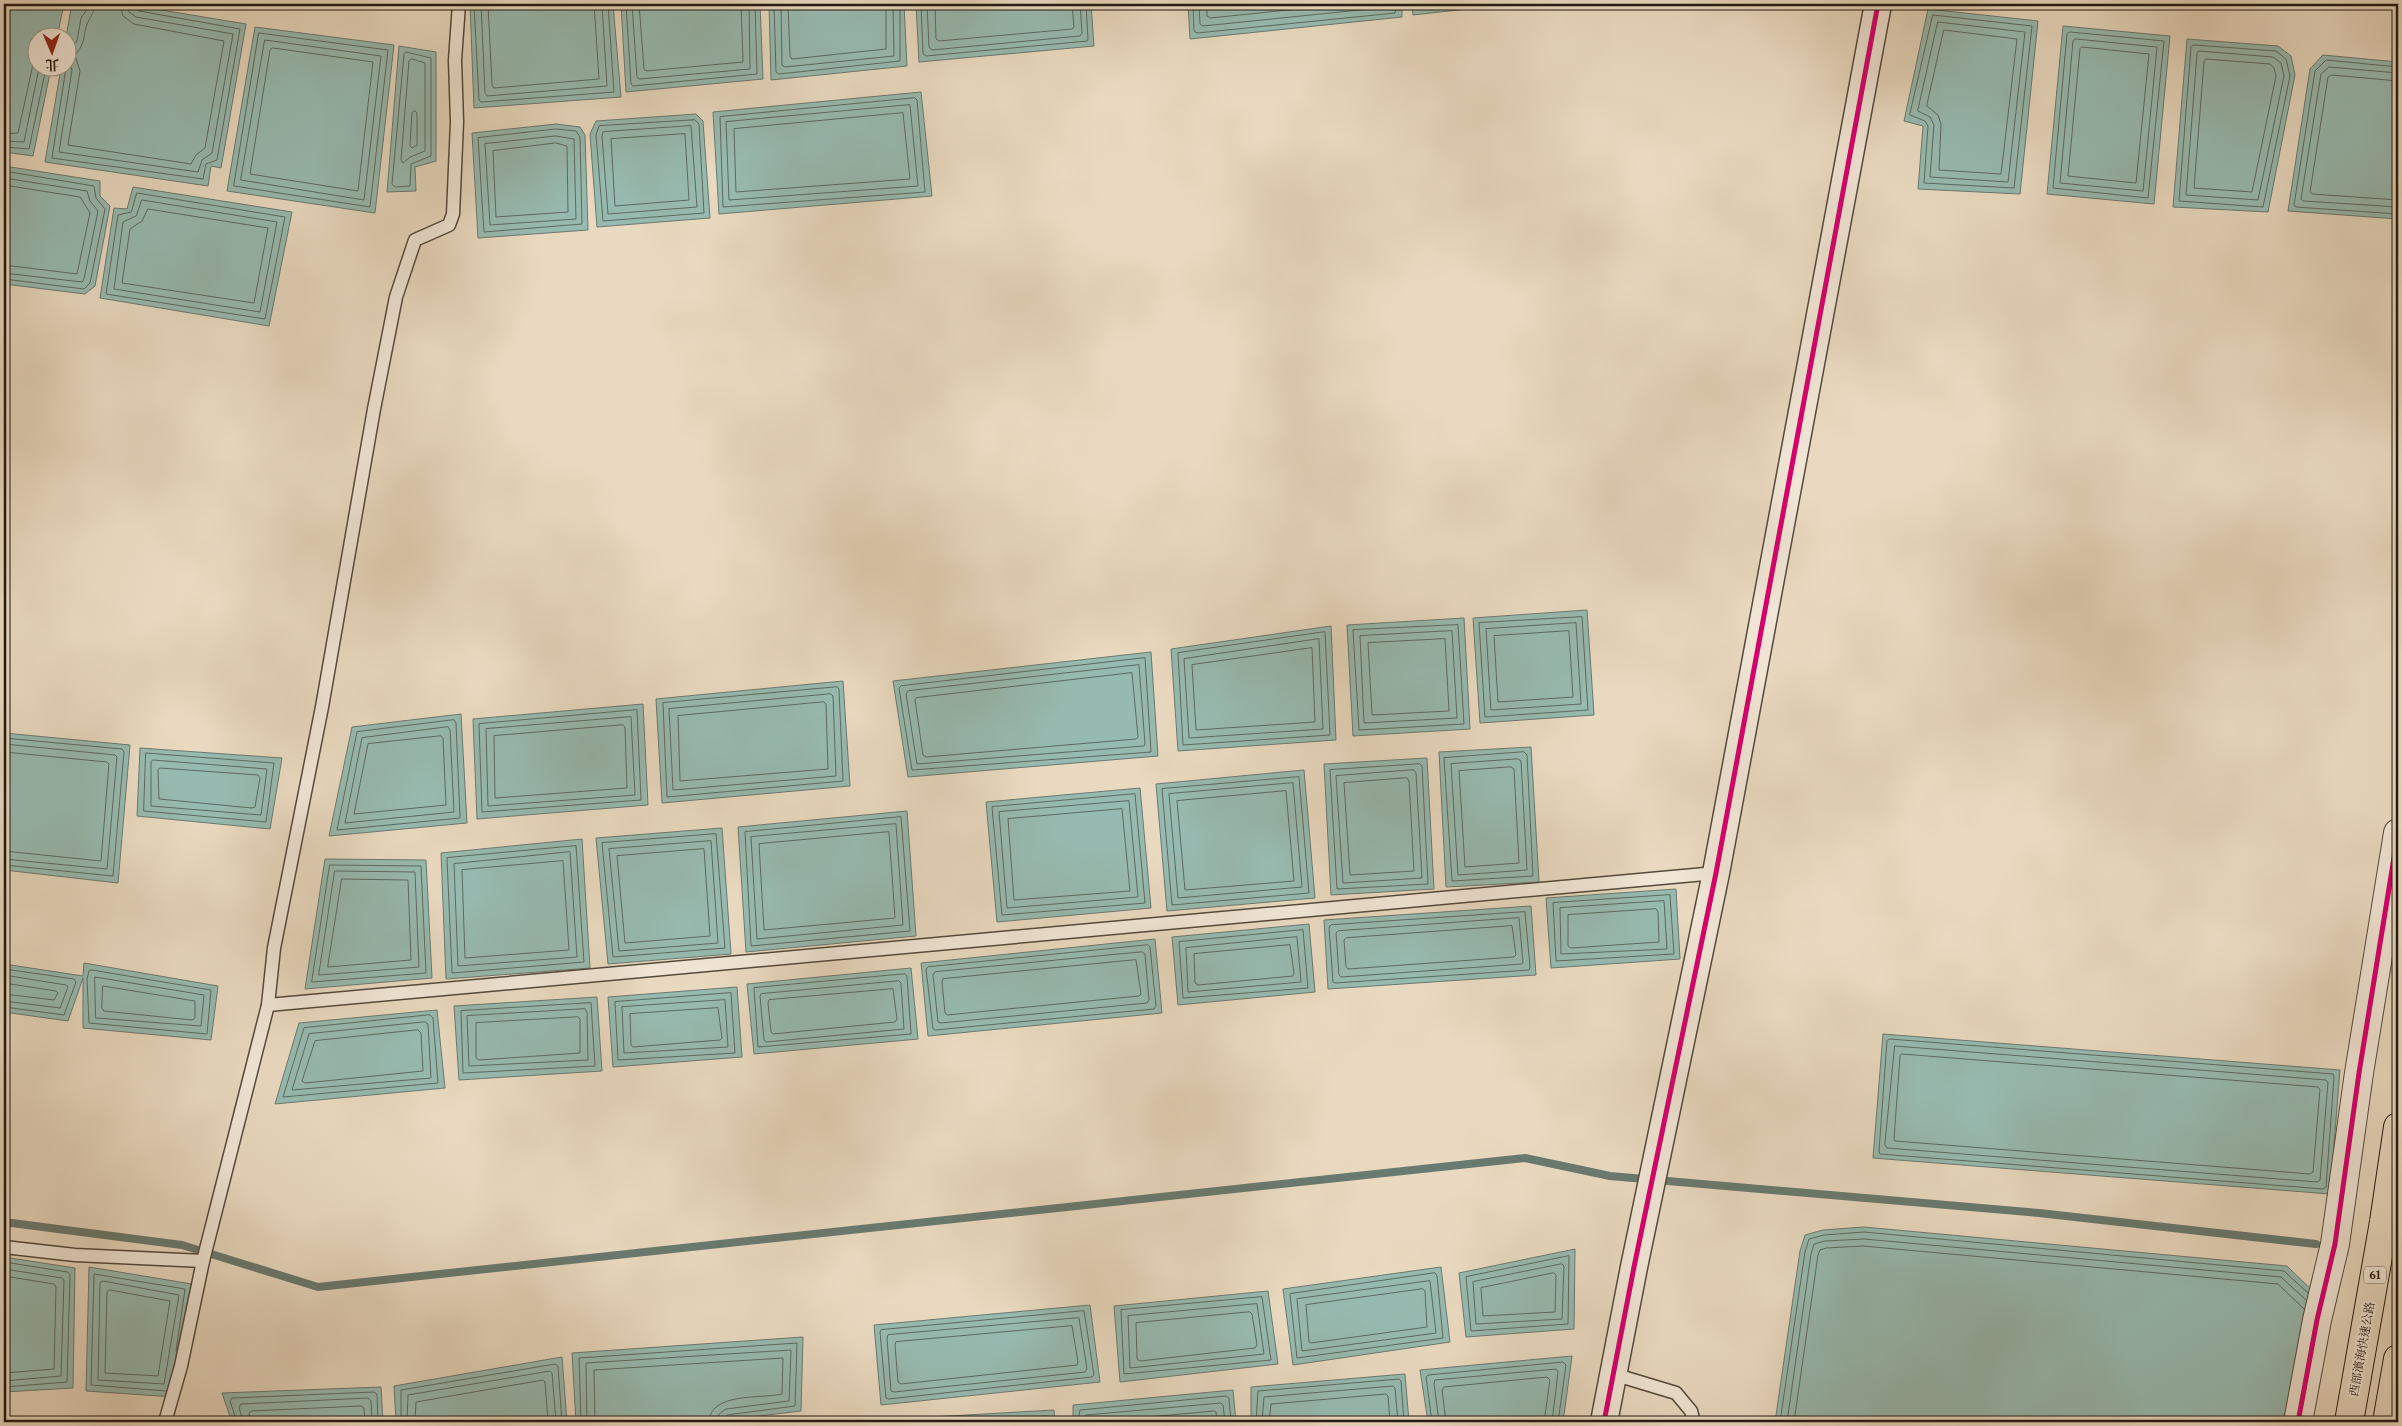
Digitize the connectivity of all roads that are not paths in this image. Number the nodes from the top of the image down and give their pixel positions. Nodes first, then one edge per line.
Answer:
1 (459, 4) edge
2 (1878, 4) edge
3 (2398, 833) edge
4 (1716, 873) junction
5 (268, 1005) junction
6 (2398, 1127) edge
7 (4, 1247) edge
8 (203, 1261) junction
9 (2398, 1359) edge
10 (1613, 1374) junction
11 (165, 1422) edge
12 (1604, 1422) edge
13 (1694, 1422) edge
14 (2298, 1422) edge
15 (2349, 1422) edge
16 (2387, 1422) edge

1 - 5 lane
2 - 4 street
3 - 14 street
4 - 5 lane
4 - 10 street
5 - 8 lane
6 - 15 highway, 西部濱海快速公路 / 61
7 - 8 lane
8 - 11 lane
9 - 16 highway
10 - 12 street
10 - 13 lane

